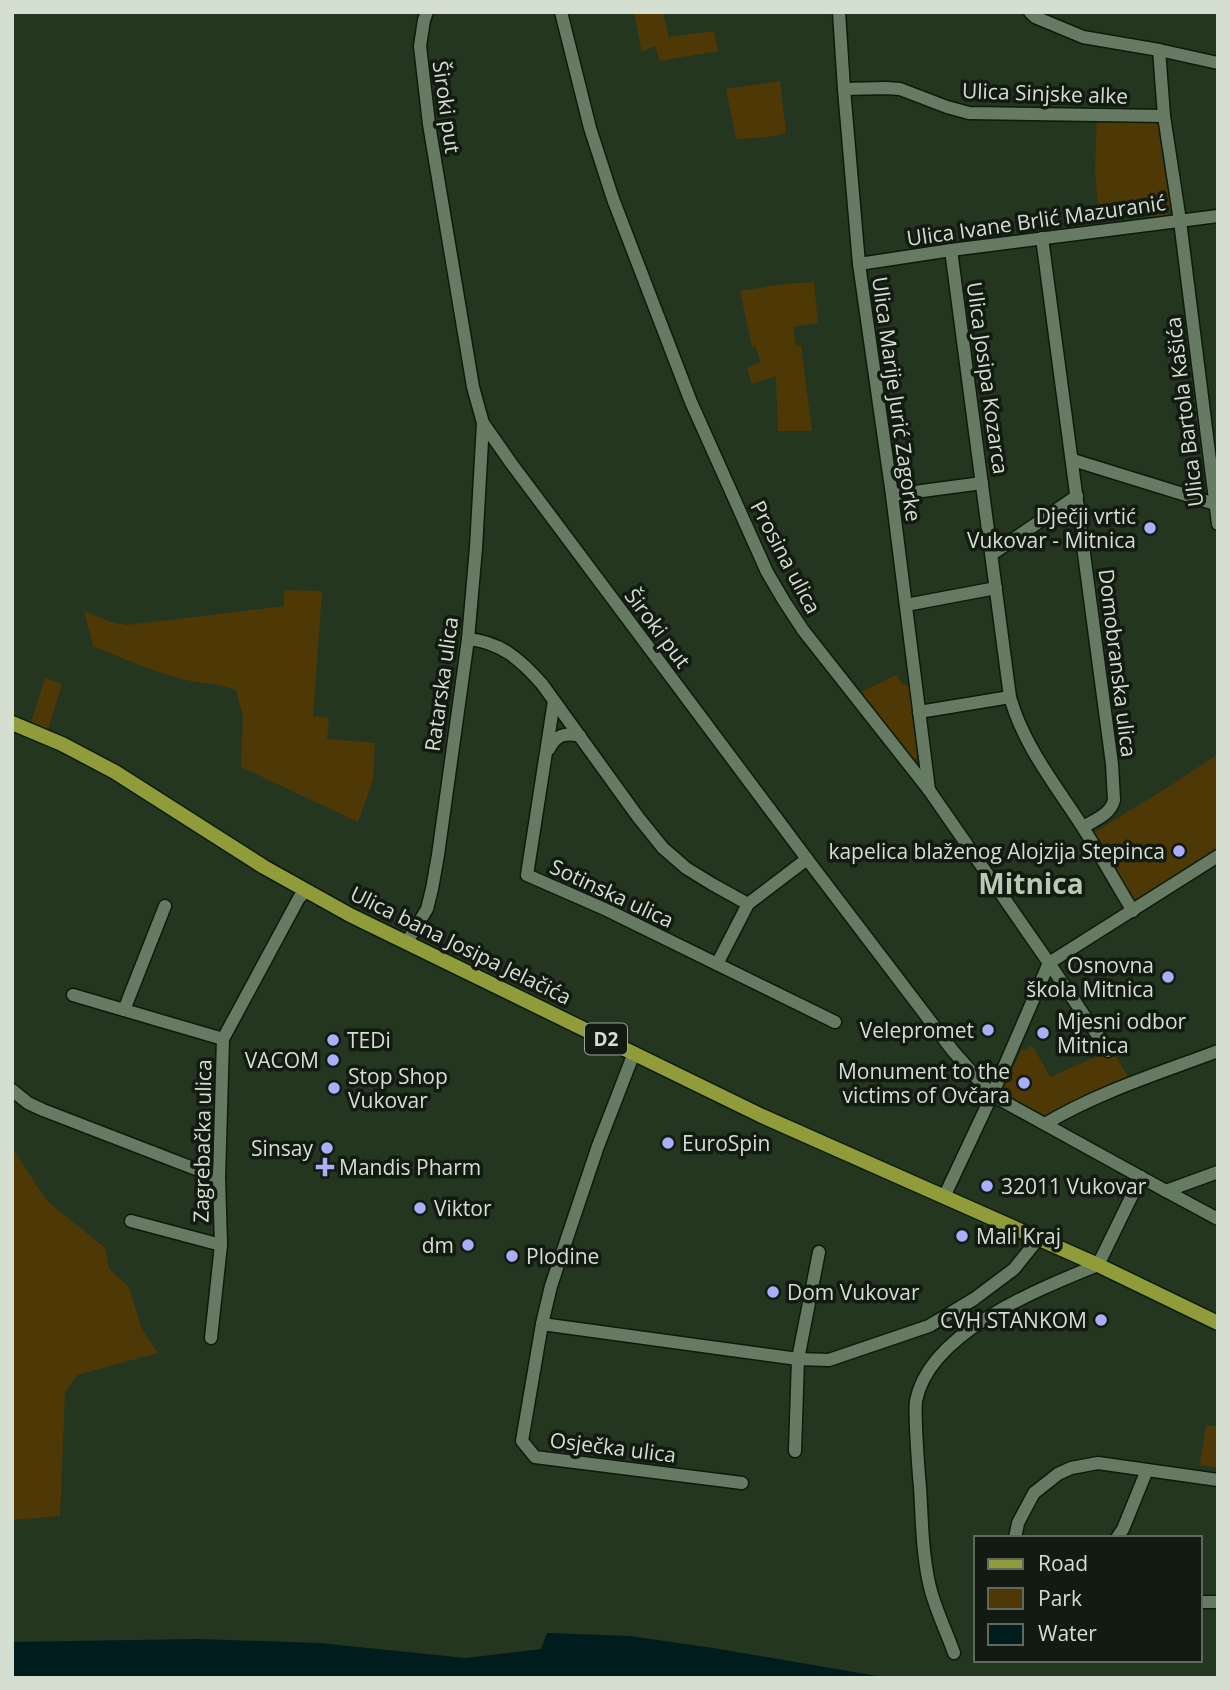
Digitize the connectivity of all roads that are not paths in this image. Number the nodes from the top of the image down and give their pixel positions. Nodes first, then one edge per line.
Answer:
1 (427, 12) edge
2 (561, 12) edge
3 (839, 12) edge
4 (1030, 12) edge
5 (1159, 50) junction
6 (1218, 63) edge
7 (844, 89) junction
8 (1164, 116) junction
9 (1218, 216) edge
10 (1180, 221) junction
11 (1042, 238) junction
12 (951, 250) junction
13 (859, 264) junction
14 (483, 423) junction
15 (1073, 460) junction
16 (982, 483) junction
17 (892, 495) junction
18 (1077, 496) junction
19 (1215, 504) junction
20 (1218, 521) edge
21 (992, 554) junction
22 (996, 588) junction
23 (905, 605) junction
24 (468, 639) junction
25 (1010, 697) junction
26 (554, 701) junction
27 (919, 712) junction
28 (13, 725) edge
29 (580, 736) junction
30 (548, 751) junction
31 (929, 790) junction
32 (1083, 827) junction
33 (1218, 856) edge
34 (807, 859) junction
35 (306, 891) junction
36 (748, 904) junction
37 (165, 906) dead end
38 (1133, 911) junction
39 (407, 942) junction
40 (1049, 963) junction
41 (717, 964) junction
42 (73, 995) dead end
43 (124, 1010) junction
44 (835, 1022) dead end
45 (223, 1040) junction
46 (1108, 1051) dead end
47 (1218, 1051) edge
48 (634, 1053) junction
49 (12, 1090) edge
50 (992, 1095) junction
51 (1045, 1124) junction
52 (1218, 1172) edge
53 (1141, 1177) junction
54 (219, 1178) junction
55 (1166, 1191) junction
56 (944, 1197) junction
57 (1218, 1219) edge
58 (131, 1222) dead end
59 (1038, 1239) junction
60 (220, 1245) junction
61 (819, 1252) dead end
62 (1098, 1265) junction
63 (1218, 1322) edge
64 (542, 1324) junction
65 (211, 1338) dead end
66 (798, 1359) junction
67 (795, 1451) dead end
68 (1147, 1470) junction
69 (1218, 1480) edge
70 (742, 1483) dead end
71 (1015, 1536) edge
72 (1118, 1536) edge
73 (954, 1653) dead end

1 - 14 street, Široki put
2 - 31 street, Prosina ulica
3 - 7 street, Ulica Marije Jurić Zagorke
4 - 5 street
5 - 6 street
5 - 8 street, Ulica Bartola Kašića
7 - 8 street, Ulica Sinjske alke
7 - 13 street, Ulica Marije Jurić Zagorke
8 - 10 street, Ulica Bartola Kašića
9 - 10 street, Ulica Ivane Brlić Mazuranić
10 - 11 street, Ulica Ivane Brlić Mazuranić
10 - 19 street, Ulica Bartola Kašića
11 - 12 street, Ulica Ivane Brlić Mazuranić
11 - 15 street, Domobranska ulica
12 - 13 street, Ulica Ivane Brlić Mazuranić
12 - 16 street, Ulica Josipa Kozarca
13 - 17 street, Ulica Marije Jurić Zagorke
14 - 24 street, Ratarska ulica
14 - 34 street, Široki put
15 - 18 street, Domobranska ulica
15 - 19 street
16 - 17 street
16 - 21 street, Ulica Josipa Kozarca
17 - 23 street, Ulica Marije Jurić Zagorke
18 - 21 street
18 - 32 street, Domobranska ulica
19 - 20 street, Ulica Bartola Kašića
21 - 22 street, Ulica Josipa Kozarca
22 - 23 street
22 - 25 street, Ulica Josipa Kozarca
23 - 27 street, Ulica Marije Jurić Zagorke
24 - 26 street
24 - 39 street, Ratarska ulica
25 - 27 street
25 - 32 street, Ulica Josipa Kozarca
26 - 29 street
26 - 30 street, Sotinska ulica
27 - 31 street, Ulica Marije Jurić Zagorke
28 - 35 main road, Ulica bana Josipa Jelačića / D2
29 - 30 street
29 - 36 street
30 - 41 street, Sotinska ulica
31 - 40 street, Prosina ulica
32 - 38 street, Ulica Josipa Kozarca
33 - 38 street
34 - 36 street
34 - 50 street, Široki put
35 - 39 main road, Ulica bana Josipa Jelačića / D2
35 - 45 street, Zagrebačka ulica
36 - 41 street
37 - 43 street
38 - 40 street
39 - 48 main road, Ulica bana Josipa Jelačića / D2
40 - 46 street, Prosina ulica
40 - 50 street
41 - 44 street, Sotinska ulica
42 - 43 street
43 - 45 street
45 - 54 street, Zagrebačka ulica
47 - 51 street
48 - 56 main road, Ulica bana Josipa Jelačića / D2
48 - 64 street, Osječka ulica
49 - 54 street
50 - 51 street, Široki put
50 - 56 street
51 - 53 street, Široki put
52 - 55 street
53 - 55 street, Široki put
53 - 62 street
54 - 60 street, Zagrebačka ulica
55 - 57 street, Široki put
56 - 59 main road, Ulica bana Josipa Jelačića / D2
58 - 60 street, Zagrebačka ulica
59 - 62 main road, Ulica bana Josipa Jelačića / D2
59 - 66 street
60 - 65 street, Zagrebačka ulica
61 - 66 street
62 - 63 main road, Ulica bana Josipa Jelačića / D2
62 - 73 street
64 - 66 street
64 - 70 street, Osječka ulica
66 - 67 street
68 - 69 street
68 - 71 street
68 - 72 street

